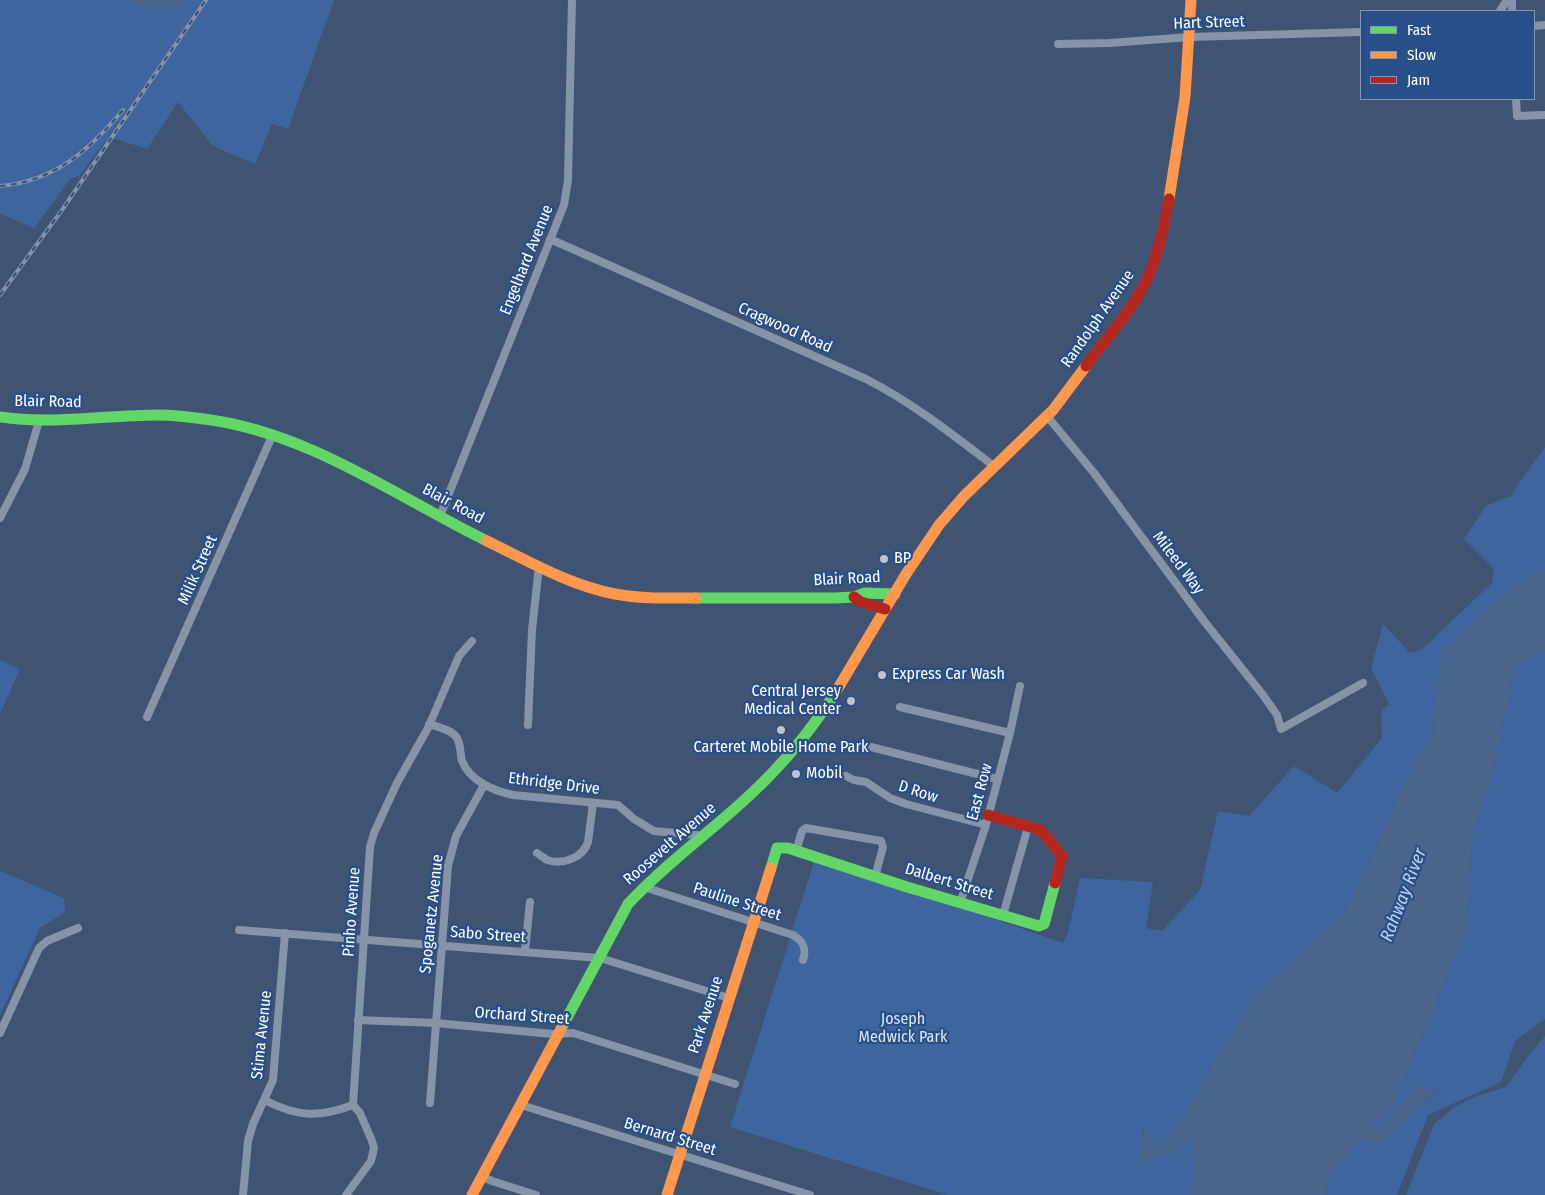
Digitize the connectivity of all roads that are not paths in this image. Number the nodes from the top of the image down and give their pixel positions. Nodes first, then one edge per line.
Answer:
1 (572, 0) edge
2 (1191, 0) edge
3 (1360, 32) edge
4 (1190, 37) junction
5 (1058, 44) dead end
6 (1516, 100) edge
7 (1545, 115) edge
8 (550, 239) junction
9 (1047, 416) junction
10 (0, 417) edge
11 (39, 421) junction
12 (272, 434) junction
13 (995, 467) junction
14 (440, 516) junction
15 (0, 518) edge
16 (539, 566) junction
17 (895, 594) junction
18 (854, 598) junction
19 (885, 609) junction
20 (472, 641) dead end
21 (1363, 683) dead end
22 (1020, 686) dead end
23 (900, 707) dead end
24 (147, 717) dead end
25 (429, 724) junction
26 (528, 725) dead end
27 (1010, 732) junction
28 (867, 746) dead end
29 (846, 776) dead end
30 (998, 780) junction
31 (484, 785) junction
32 (594, 803) junction
33 (987, 820) junction
34 (1028, 827) junction
35 (700, 838) junction
36 (779, 847) joint
37 (796, 851) junction
38 (537, 853) dead end
39 (875, 877) junction
40 (644, 887) junction
41 (530, 902) dead end
42 (960, 903) junction
43 (1003, 915) junction
44 (752, 922) junction
45 (78, 928) dead end
46 (239, 930) dead end
47 (285, 933) junction
48 (364, 939) junction
49 (442, 946) junction
50 (525, 951) junction
51 (600, 958) junction
52 (803, 960) dead end
53 (730, 998) junction
54 (358, 1020) junction
55 (436, 1023) junction
56 (560, 1033) junction
57 (0, 1034) edge
58 (705, 1074) junction
59 (736, 1084) dead end
60 (264, 1100) junction
61 (430, 1104) dead end
62 (353, 1105) junction
63 (521, 1105) junction
64 (680, 1155) junction
65 (481, 1176) junction
66 (244, 1195) edge
67 (346, 1195) edge
68 (472, 1195) edge
69 (536, 1195) edge
70 (667, 1195) edge
71 (810, 1195) edge

1 - 8 street, Engelhard Avenue
2 - 4 street, Randolph Avenue
3 - 4 street, Hart Street
4 - 5 street, Hart Street
4 - 9 street, Randolph Avenue
6 - 7 street
8 - 13 street, Cragwood Road
8 - 14 street, Engelhard Avenue
9 - 13 street, Randolph Avenue
9 - 21 street, Mileed Way
10 - 11 street, Blair Road
11 - 12 street, Blair Road
11 - 15 street
12 - 14 street, Blair Road
12 - 24 street, Milik Street
13 - 17 street, Randolph Avenue
14 - 16 street, Blair Road
16 - 18 street, Blair Road
16 - 26 street
17 - 18 street, Blair Road
17 - 19 street, Roosevelt Avenue
18 - 19 street
19 - 35 street, Roosevelt Avenue
20 - 25 street, Pinho Avenue
22 - 27 street, East Row
23 - 27 street
25 - 31 street, Ethridge Drive
25 - 48 street, Pinho Avenue
27 - 30 street, East Row
28 - 30 street
29 - 33 street, D Row
30 - 33 street, East Row
31 - 32 street, Ethridge Drive
31 - 49 street, Spoganetz Avenue
32 - 35 street, Ethridge Drive
32 - 38 street
33 - 34 street
33 - 42 street, East Row
34 - 43 street
34 - 43 street, Dalbert Street
35 - 40 street, Roosevelt Avenue
36 - 37 street, Dalbert Street
36 - 44 street, Park Avenue
37 - 39 street, Dalbert Street
37 - 39 street
39 - 42 street, Dalbert Street
40 - 44 street, Pauline Street
40 - 51 street, Roosevelt Avenue
41 - 50 street
42 - 43 street, Dalbert Street
44 - 52 street, Pauline Street
44 - 53 street, Park Avenue
45 - 57 street
46 - 47 street, Sabo Street
47 - 48 street, Sabo Street
47 - 60 street, Stima Avenue
48 - 49 street, Sabo Street
48 - 54 street, Pinho Avenue
49 - 50 street, Sabo Street
49 - 55 street, Spoganetz Avenue
50 - 51 street, Sabo Street
51 - 53 street, Sabo Street
51 - 56 street, Roosevelt Avenue
53 - 58 street, Park Avenue
54 - 55 street, Orchard Street
54 - 62 street, Pinho Avenue
55 - 56 street, Orchard Street
55 - 61 street, Spoganetz Avenue
56 - 58 street, Orchard Street
56 - 63 street, Roosevelt Avenue
58 - 59 street, Orchard Street
58 - 64 street, Park Avenue
60 - 62 street
60 - 66 street, Stima Avenue
62 - 67 street
63 - 64 street, Bernard Street
63 - 65 street, Roosevelt Avenue
64 - 70 street, Park Avenue
64 - 71 street, Bernard Street
65 - 68 street, Roosevelt Avenue
65 - 69 street

